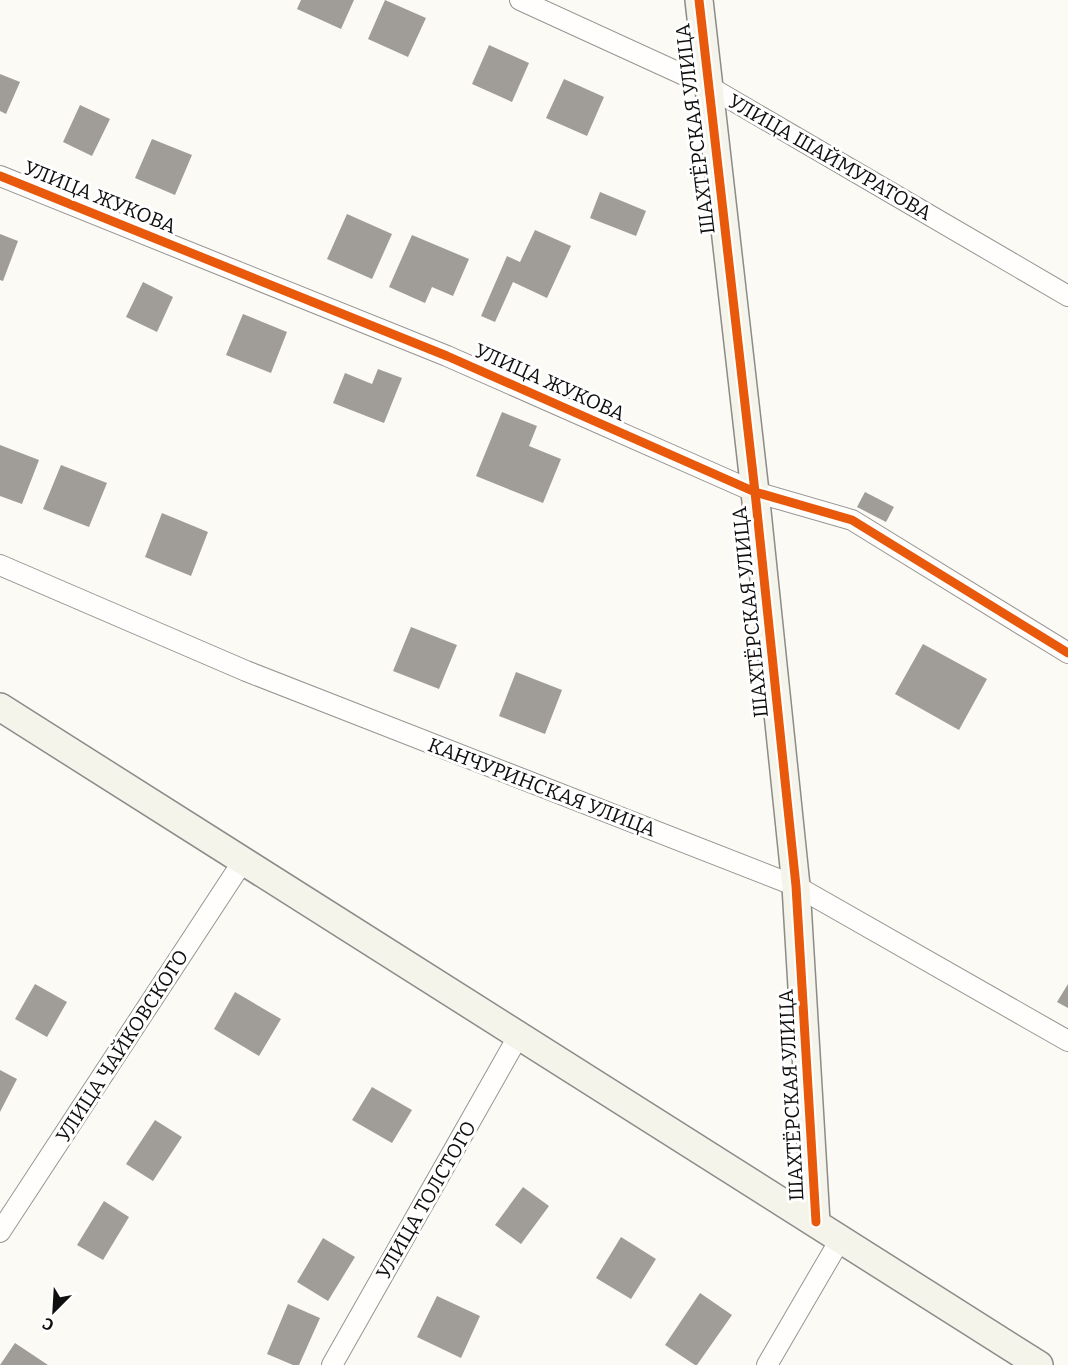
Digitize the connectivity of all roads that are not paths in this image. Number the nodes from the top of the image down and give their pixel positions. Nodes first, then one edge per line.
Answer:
1 (520, 0) edge
2 (699, 0) edge
3 (708, 86) junction
4 (0, 176) edge
5 (1068, 296) edge
6 (755, 492) junction
7 (0, 564) edge
8 (1068, 653) edge
9 (0, 707) edge
10 (243, 861) junction
11 (796, 886) junction
12 (519, 1035) junction
13 (1068, 1041) edge
14 (816, 1222) junction
15 (0, 1232) edge
16 (841, 1238) junction
17 (332, 1365) edge
18 (767, 1365) edge
19 (1039, 1365) edge

1 - 3 street, УЛИЦА ШАЙМУРАТОВА
2 - 3 main road, ШАХТЁРСКАЯ УЛИЦА
3 - 5 street, УЛИЦА ШАЙМУРАТОВА
3 - 6 main road, ШАХТЁРСКАЯ УЛИЦА
4 - 6 street, УЛИЦА ЖУКОВА
6 - 8 street, УЛИЦА ЖУКОВА
6 - 11 main road, ШАХТЁРСКАЯ УЛИЦА
7 - 11 street, КАНЧУРИНСКАЯ УЛИЦА
9 - 10 main road
10 - 12 main road
10 - 15 street, УЛИЦА ЧАЙКОВСКОГО
11 - 13 street, КАНЧУРИНСКАЯ УЛИЦА
11 - 14 main road, ШАХТЁРСКАЯ УЛИЦА
12 - 14 main road
12 - 17 street, УЛИЦА ТОЛСТОГО
14 - 16 main road
16 - 18 street
16 - 19 main road

